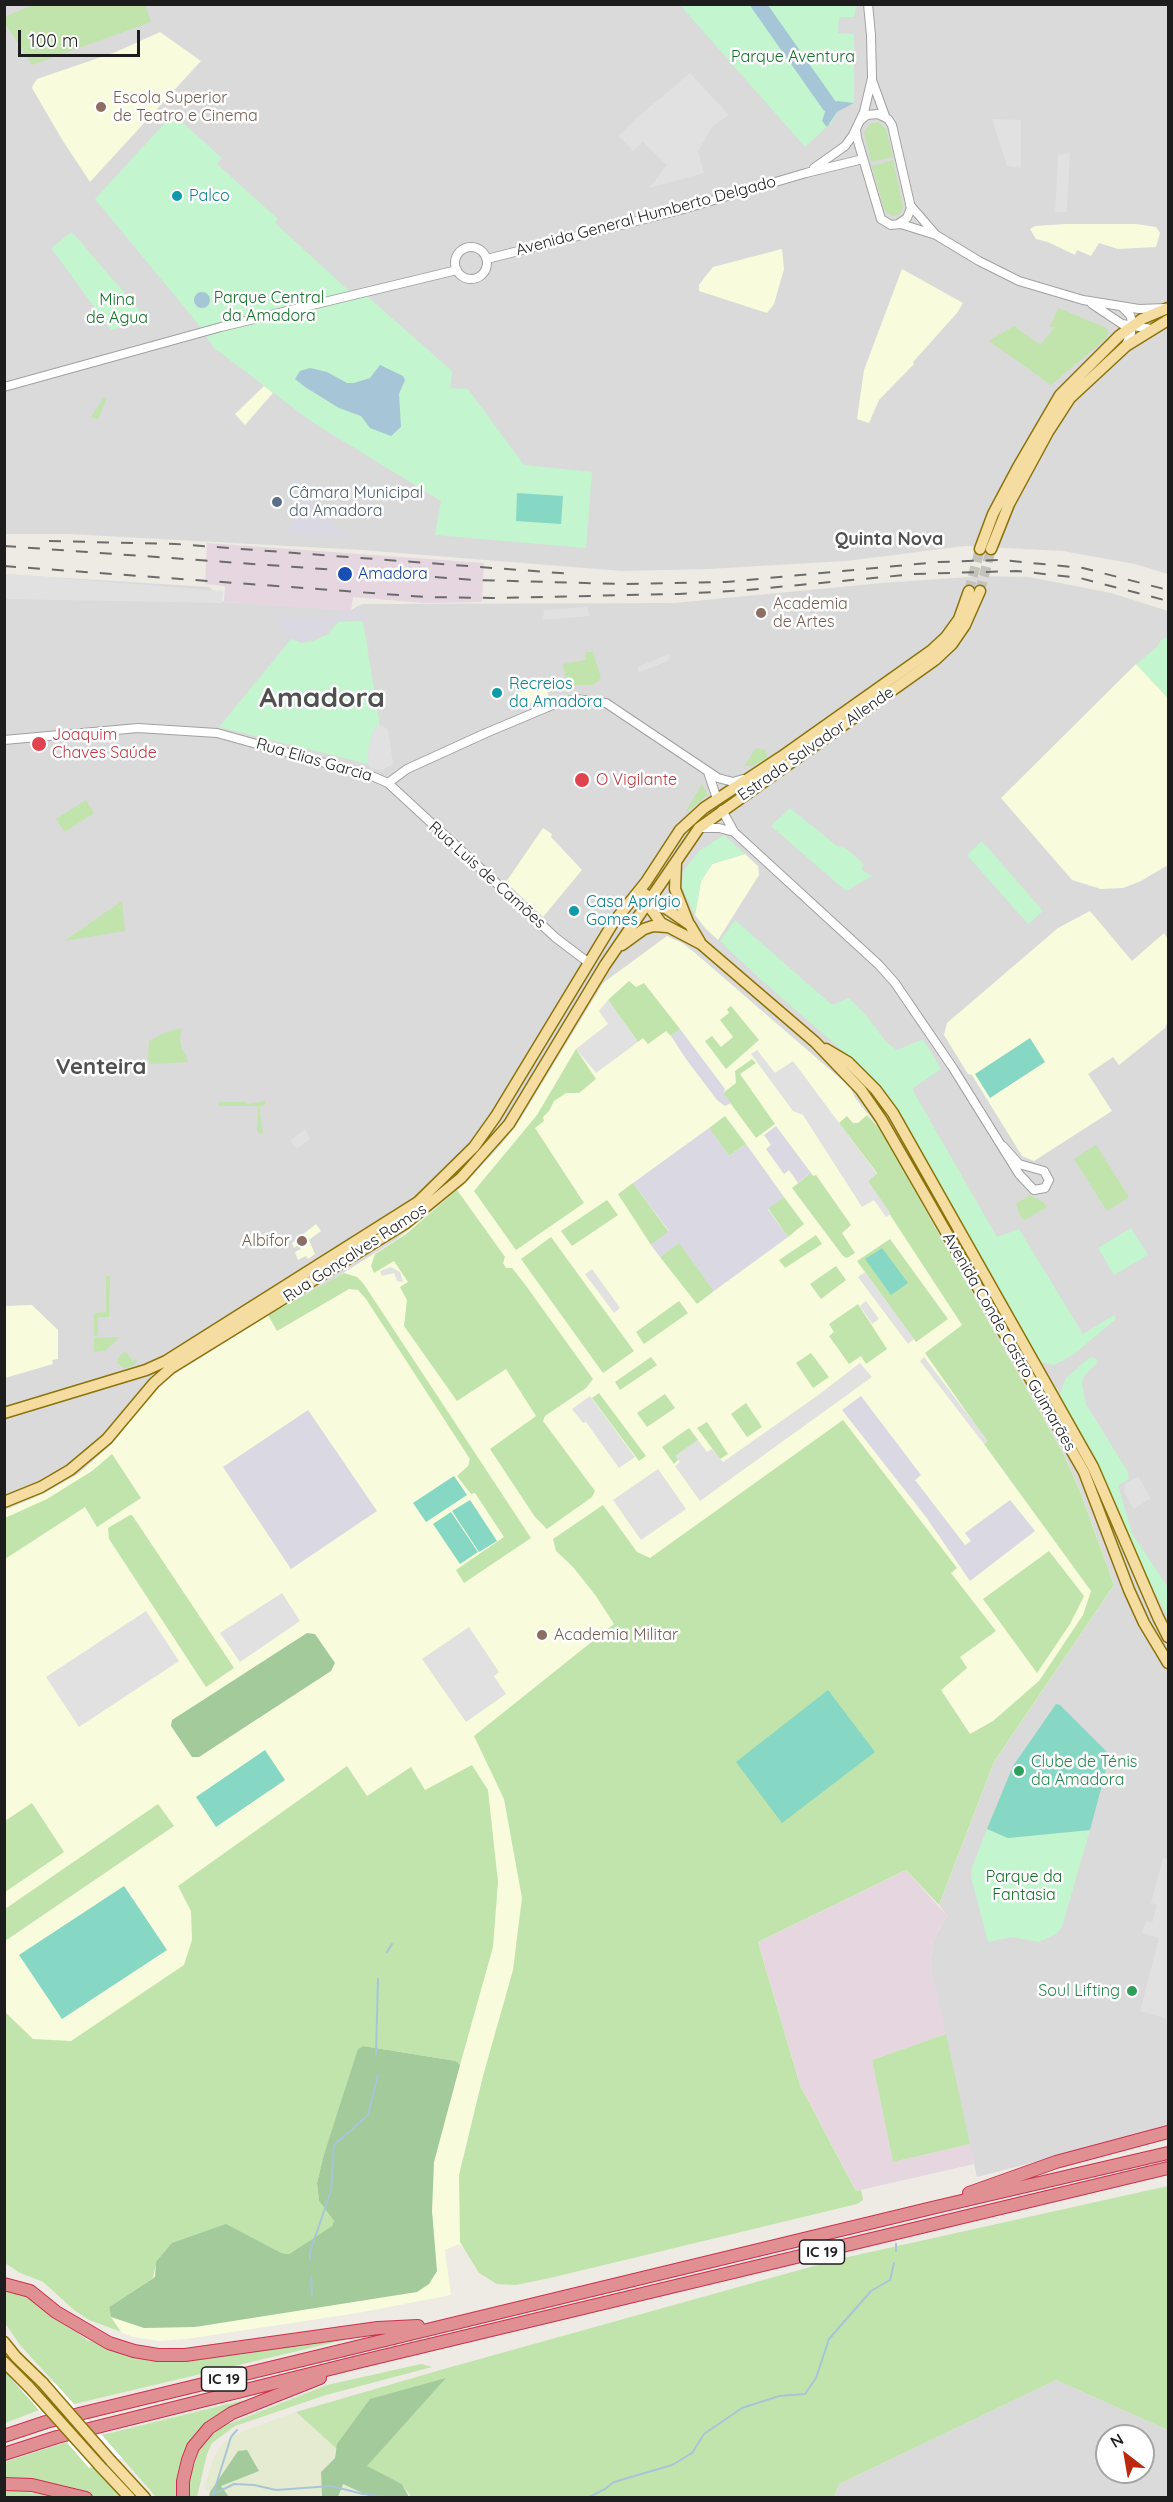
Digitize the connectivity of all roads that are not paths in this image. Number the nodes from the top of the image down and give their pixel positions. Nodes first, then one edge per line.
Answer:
1 (868, 4) edge
2 (872, 78) junction
3 (887, 117) junction
4 (858, 125) junction
5 (863, 159) junction
6 (806, 172) junction
7 (910, 205) junction
8 (898, 224) junction
9 (936, 235) junction
10 (487, 259) junction
11 (457, 270) junction
12 (1083, 300) junction
13 (1118, 305) junction
14 (1168, 308) edge
15 (1168, 320) edge
16 (1117, 321) junction
17 (1132, 326) junction
18 (1151, 329) junction
19 (1122, 341) junction
20 (4, 387) edge
21 (985, 549) tunnel mouth
22 (4, 740) edge
23 (708, 772) junction
24 (753, 775) junction
25 (388, 783) junction
26 (717, 799) junction
27 (722, 810) junction
28 (699, 828) junction
29 (734, 832) junction
30 (676, 861) junction
31 (639, 891) junction
32 (648, 900) junction
33 (690, 925) junction
34 (667, 927) junction
35 (701, 944) junction
36 (617, 949) junction
37 (589, 963) junction
38 (605, 965) junction
39 (815, 1042) junction
40 (876, 1090) junction
41 (866, 1098) junction
42 (1003, 1146) junction
43 (1034, 1169) junction
44 (1028, 1185) junction
45 (1027, 1376) junction
46 (1045, 1380) junction
47 (4, 1413) edge
48 (4, 1502) edge
49 (1168, 1637) edge
50 (1168, 1663) edge
51 (1168, 2132) edge
52 (1168, 2153) edge
53 (1168, 2168) edge
54 (936, 2206) junction
55 (4, 2284) edge
56 (444, 2325) junction
57 (4, 2342) edge
58 (4, 2362) edge
59 (358, 2362) junction
60 (4, 2436) edge
61 (4, 2454) edge
62 (4, 2484) edge
63 (86, 2498) edge
64 (129, 2498) edge
65 (145, 2498) edge
66 (183, 2498) edge

1 - 2 street
2 - 3 street
2 - 4 street
3 - 4 street
3 - 7 street
4 - 5 street
4 - 6 street, Avenida General Humberto Delgado
5 - 6 street, Avenida General Humberto Delgado
5 - 8 street
6 - 10 street, Avenida General Humberto Delgado
7 - 8 street
7 - 9 street
8 - 9 street
9 - 12 street
10 - 11 street
10 - 11 street
11 - 20 street
12 - 13 street
12 - 16 street
13 - 14 street
13 - 17 street
14 - 17 main road
15 - 18 main road
16 - 17 street
16 - 19 street
17 - 18 street
17 - 19 main road
18 - 19 main road
19 - 21 main road
22 - 25 street, Rua Elias Garcia
23 - 24 street
23 - 25 street, Rua Elias Garcia
23 - 26 street
24 - 26 main road, Estrada Salvador Allende
24 - 27 main road, Estrada Salvador Allende
25 - 37 street, Rua Luis de Camões
26 - 27 main road
26 - 31 main road, Estrada Salvador Allende
27 - 28 main road, Estrada Salvador Allende
27 - 29 street
28 - 29 street
28 - 30 main road, Estrada Salvador Allende
29 - 42 street
30 - 32 main road, Estrada Salvador Allende
30 - 33 main road
31 - 32 main road, Avenida Conde Castro Guimarães
31 - 37 main road, Rua Gonçalves Ramos
32 - 33 main road, Avenida Conde Castro Guimarães
32 - 34 main road, Avenida Conde Castro Guimarães
32 - 36 main road, Rua Gonçalves Ramos
33 - 35 main road, Avenida Conde Castro Guimarães
34 - 35 main road, Avenida Conde Castro Guimarães
34 - 36 main road
35 - 39 main road, Avenida Conde Castro Guimarães
36 - 38 main road, Rua Gonçalves Ramos
37 - 38 main road
37 - 47 main road, Rua Gonçalves Ramos
38 - 48 main road, Rua Gonçalves Ramos
39 - 40 main road, Avenida Conde Castro Guimarães
39 - 41 main road, Avenida Conde Castro Guimarães
40 - 41 main road
40 - 46 main road, Avenida Conde Castro Guimarães
41 - 45 main road, Avenida Conde Castro Guimarães
42 - 43 street
42 - 44 street
43 - 44 street
43 - 44 street
45 - 46 main road
45 - 50 main road, Avenida Conde Castro Guimarães
46 - 49 main road, Avenida Conde Castro Guimarães
51 - 54 highway
52 - 54 highway, IC 19
53 - 59 highway, IC 19
54 - 56 highway, IC 19
55 - 56 highway
56 - 60 highway, IC 19
57 - 65 main road, bridge
58 - 64 main road, bridge
59 - 61 highway, IC 19
59 - 66 highway
62 - 63 highway

